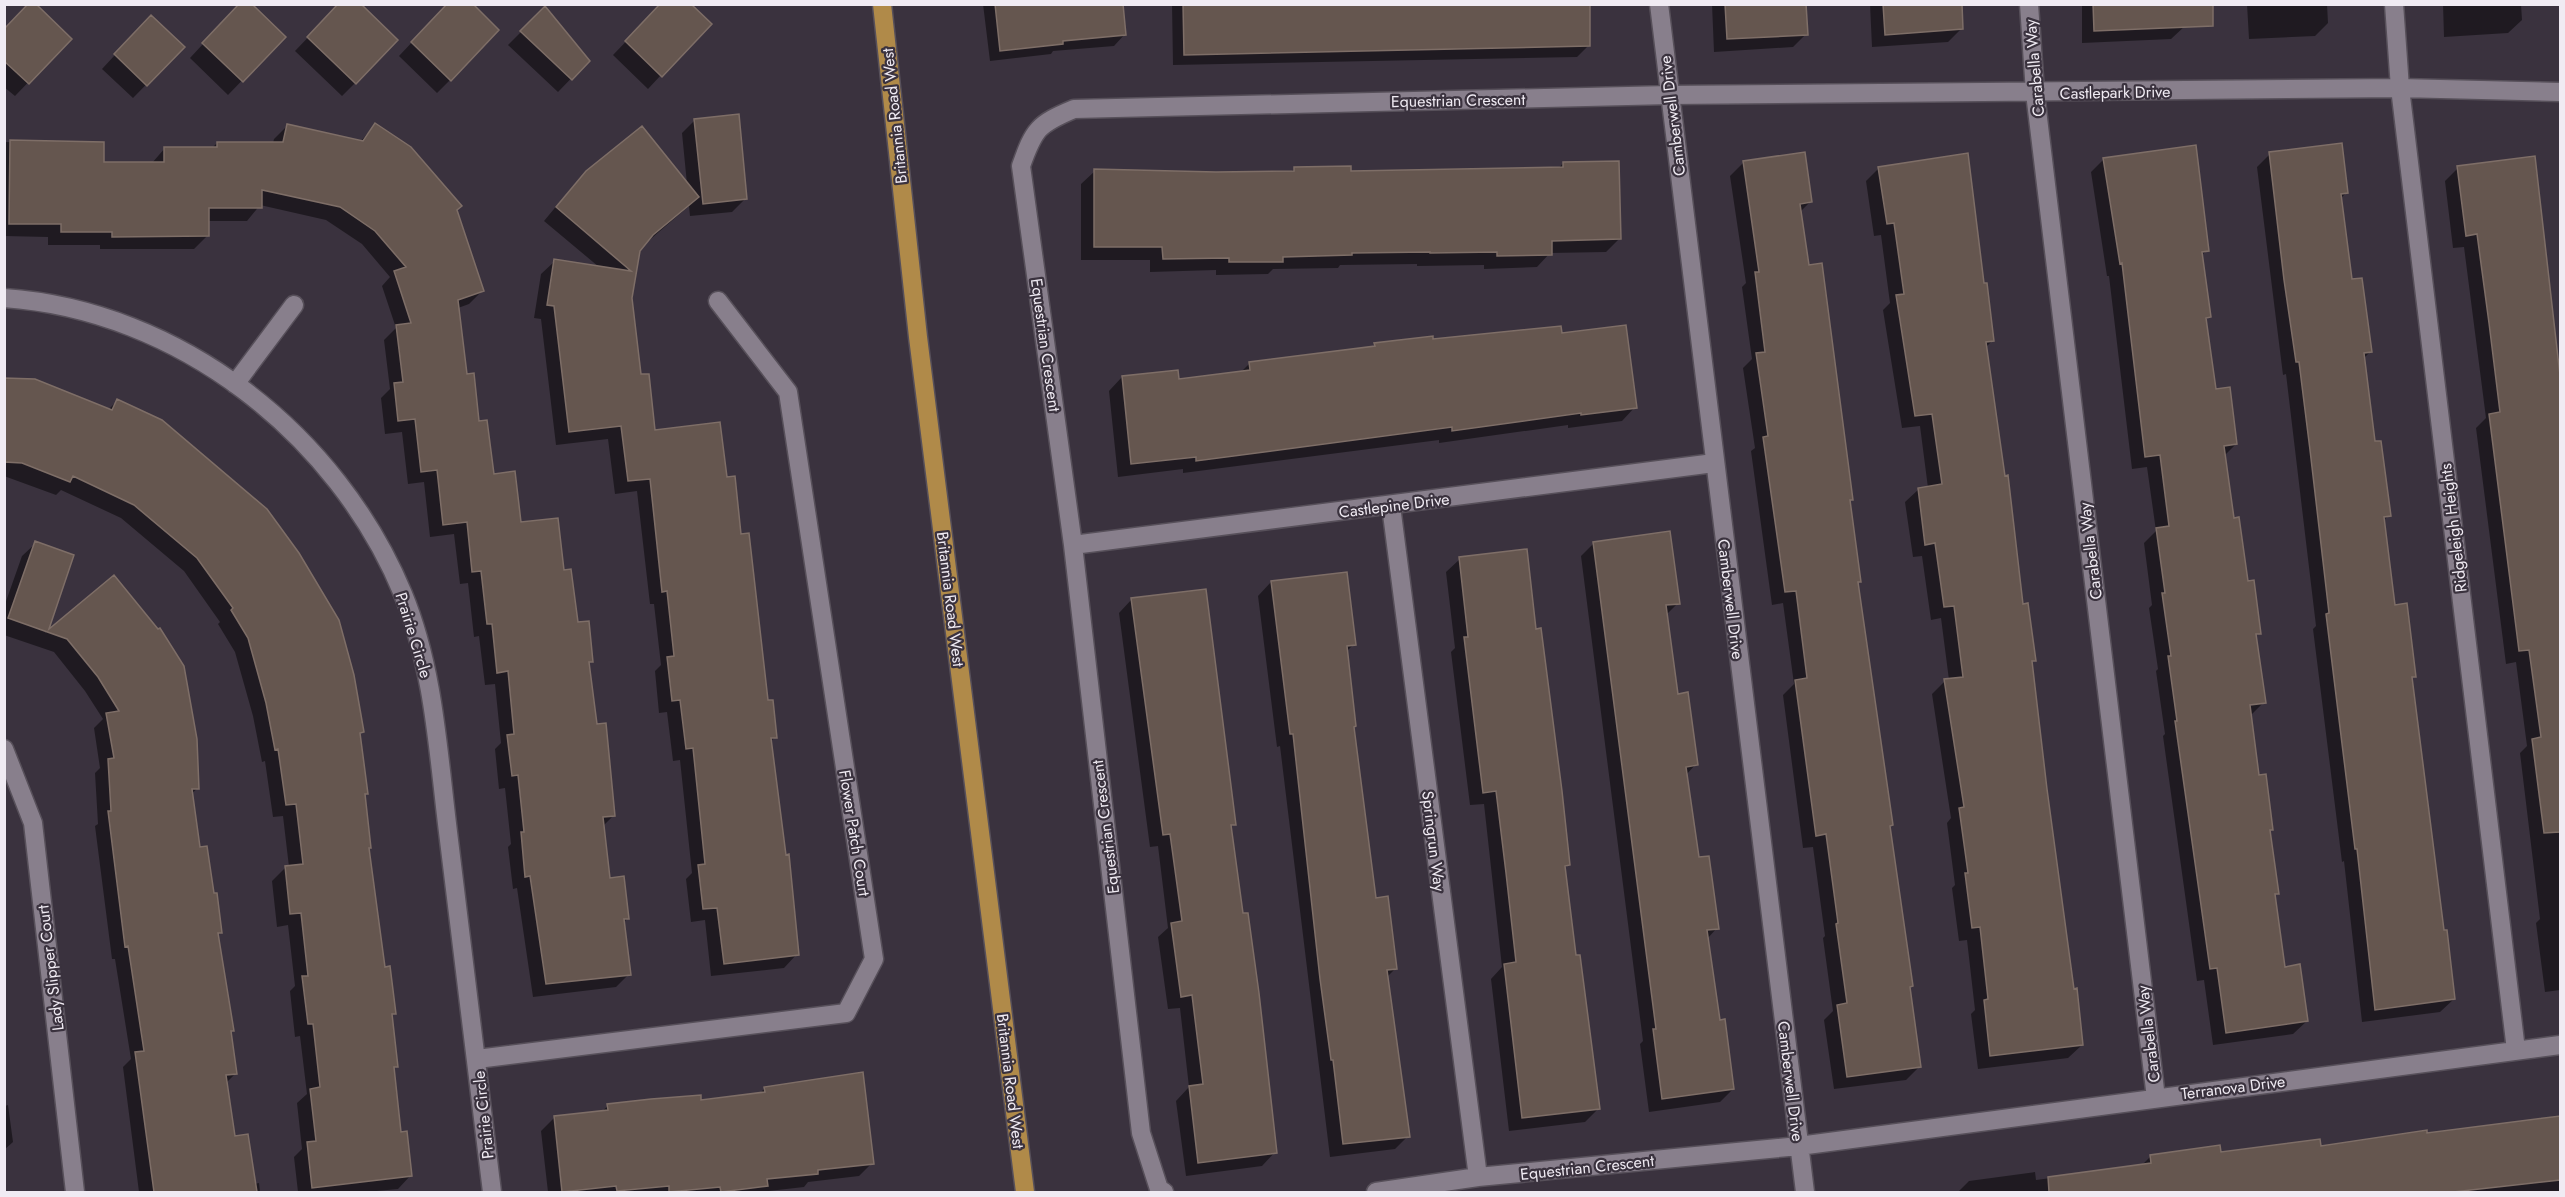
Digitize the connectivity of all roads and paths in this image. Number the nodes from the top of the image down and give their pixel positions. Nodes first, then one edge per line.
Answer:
1 (882, 4) edge
2 (1659, 4) edge
3 (2029, 4) edge
4 (2394, 4) edge
5 (2400, 88) junction
6 (2560, 92) edge
7 (2035, 93) junction
8 (1669, 95) junction
9 (4, 298) edge
10 (718, 302) dead end
11 (294, 305) dead end
12 (236, 384) junction
13 (1714, 463) junction
14 (1391, 506) junction
15 (1073, 545) junction
16 (4, 749) edge
17 (2560, 1045) edge
18 (2516, 1050) junction
19 (477, 1059) junction
20 (2156, 1098) junction
21 (1799, 1146) junction
22 (1478, 1177) junction
23 (75, 1192) edge
24 (492, 1192) edge
25 (1025, 1192) edge
26 (1164, 1192) edge
27 (1376, 1192) edge
28 (1805, 1192) edge

1 - 25 main road, Britannia Road West
2 - 8 street, Camberwell Drive
3 - 7 street, Carabella Way
4 - 5 street, Ridgeleigh Heights
5 - 6 street, Castlepark Drive
5 - 7 street, Castlepark Drive
5 - 18 street, Ridgeleigh Heights
7 - 8 street, Castlepark Drive
7 - 20 street, Carabella Way
8 - 13 street, Camberwell Drive
8 - 15 street, Equestrian Crescent
9 - 12 street, Prairie Circle
10 - 19 street, Flower Patch Court
11 - 12 street
12 - 19 street, Prairie Circle
13 - 14 street, Castlepine Drive
13 - 21 street, Camberwell Drive
14 - 15 street, Castlepine Drive
14 - 22 street, Springrun Way
15 - 26 street, Equestrian Crescent
16 - 23 street, Lady Slipper Court
17 - 18 street, Terranova Drive
18 - 20 street, Terranova Drive
19 - 24 street, Prairie Circle
20 - 21 street, Terranova Drive
21 - 22 street, Equestrian Crescent
21 - 28 street, Camberwell Drive
22 - 27 street, Equestrian Crescent

